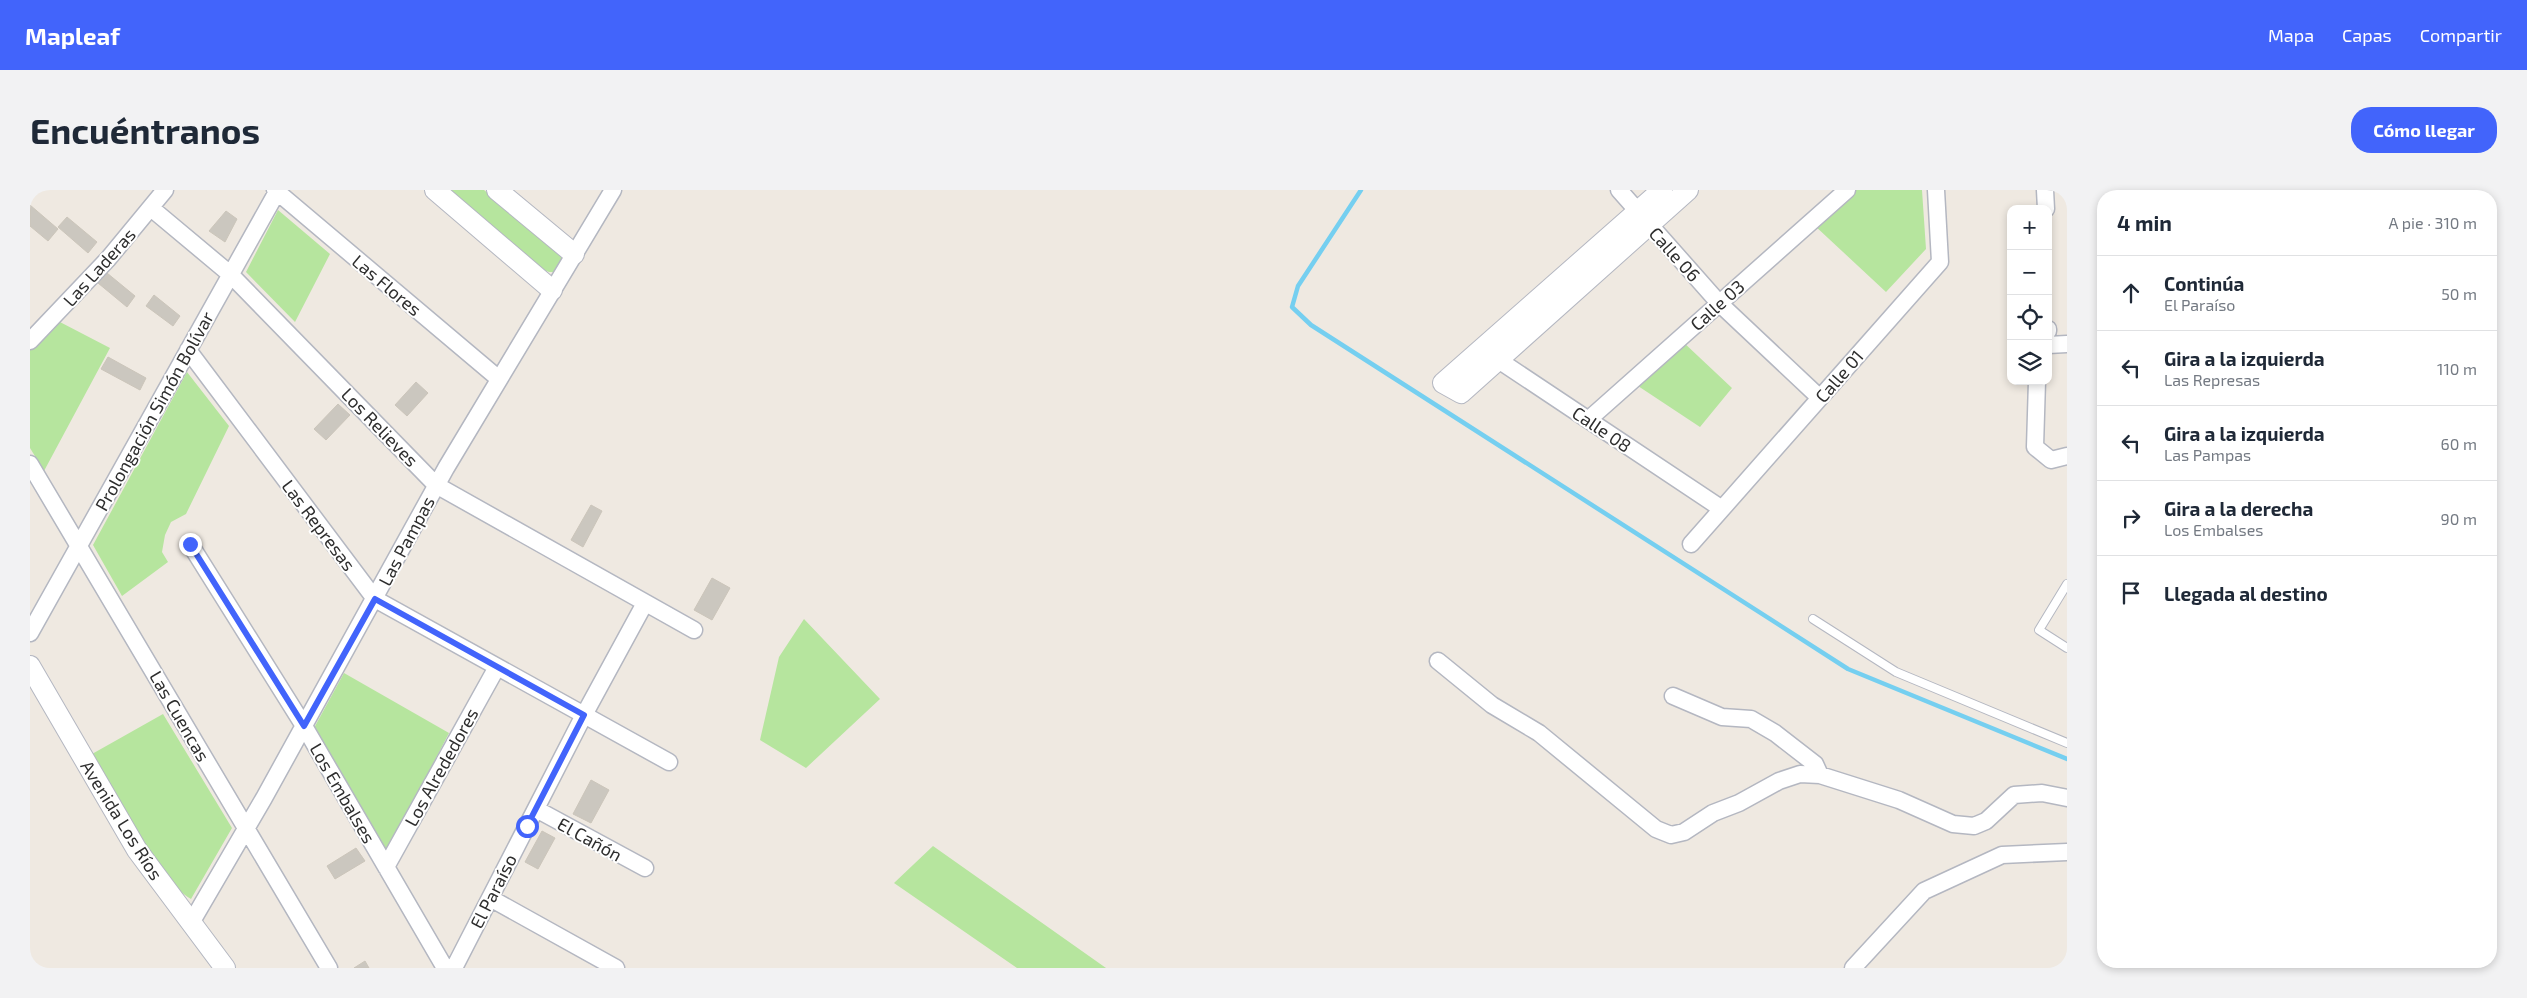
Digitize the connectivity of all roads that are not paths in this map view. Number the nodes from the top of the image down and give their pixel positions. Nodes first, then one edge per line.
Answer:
1 (165, 190) edge
2 (435, 190) edge
3 (497, 190) edge
4 (613, 190) edge
5 (1619, 190) edge
6 (1662, 190) edge
7 (1688, 190) edge
8 (1847, 190) edge
9 (1936, 190) edge
10 (2044, 190) edge
11 (277, 191) edge
12 (2046, 205) edge
13 (151, 208) junction
14 (1643, 218) junction
15 (574, 254) junction
16 (230, 274) junction
17 (552, 290) junction
18 (1719, 303) junction
19 (30, 342) edge
20 (2067, 344) edge
21 (2052, 345) edge
22 (1482, 349) junction
23 (188, 350) junction
24 (1499, 360) junction
25 (499, 379) junction
26 (2037, 385) edge
27 (1820, 398) junction
28 (1588, 420) junction
29 (2067, 456) edge
30 (30, 464) edge
31 (436, 485) junction
32 (1722, 509) junction
33 (79, 544) junction
34 (190, 544) dead end
35 (1691, 544) dead end
36 (2067, 584) edge
37 (375, 599) junction
38 (645, 602) junction
39 (1813, 619) dead end
40 (694, 630) dead end
41 (30, 633) edge
42 (2067, 648) edge
43 (1438, 661) dead end
44 (30, 666) edge
45 (496, 667) junction
46 (1673, 696) dead end
47 (584, 715) junction
48 (304, 726) junction
49 (2067, 743) edge
50 (669, 762) dead end
51 (1820, 775) junction
52 (2067, 798) edge
53 (536, 809) junction
54 (246, 829) junction
55 (2067, 852) edge
56 (386, 867) junction
57 (645, 868) dead end
58 (490, 898) junction
59 (191, 923) junction
60 (224, 968) edge
61 (329, 968) edge
62 (445, 968) edge
63 (454, 968) edge
64 (616, 968) edge
65 (1853, 968) edge

1 - 13 street, Las Laderas
2 - 17 street
3 - 15 street
4 - 15 street, Las Pampas
5 - 14 street, Calle 06
6 - 14 street
7 - 14 street
8 - 18 street, Calle 03
9 - 27 street, Calle 01
10 - 12 street
11 - 16 street, Prolongación Simón Bolívar
11 - 25 street, Las Flores
13 - 16 street, Los Relieves
13 - 19 street, Las Laderas
14 - 18 street, Calle 06
14 - 22 street
14 - 24 street
15 - 17 street, Las Pampas
16 - 23 street, Prolongación Simón Bolívar
16 - 31 street, Los Relieves
17 - 25 street, Las Pampas
18 - 27 street, Calle 06
18 - 28 street, Calle 03
20 - 21 street
22 - 24 street, Calle 08
22 - 24 street
23 - 33 street, Prolongación Simón Bolívar
23 - 37 street, Las Represas
24 - 28 street, Calle 08
25 - 31 street, Las Pampas
26 - 29 street
27 - 32 street, Calle 01
28 - 32 street, Calle 08
30 - 33 street, Las Cuencas
31 - 37 street, Las Pampas
31 - 38 street, Los Relieves
32 - 35 street, Calle 01
33 - 41 street, Prolongación Simón Bolívar
33 - 54 street, Las Cuencas
34 - 48 street, Los Embalses
36 - 42 lane
37 - 45 street, Las Represas
37 - 48 street, Las Pampas
38 - 40 street, Los Relieves
38 - 47 street, El Paraíso
39 - 49 lane
43 - 51 street
44 - 59 street, Avenida Los Ríos
45 - 47 street, Las Represas
45 - 56 street, Los Alrededores
46 - 51 street
47 - 50 street, Las Represas
47 - 53 street, El Paraíso
48 - 54 street, Las Pampas
48 - 56 street, Los Embalses
51 - 52 street
53 - 57 street, El Cañón
53 - 58 street, El Paraíso
54 - 59 street, Las Pampas
54 - 61 street, Las Cuencas
55 - 65 street
56 - 62 street, Los Embalses
58 - 63 street, El Paraíso
58 - 64 street
59 - 60 street, Avenida Los Ríos

